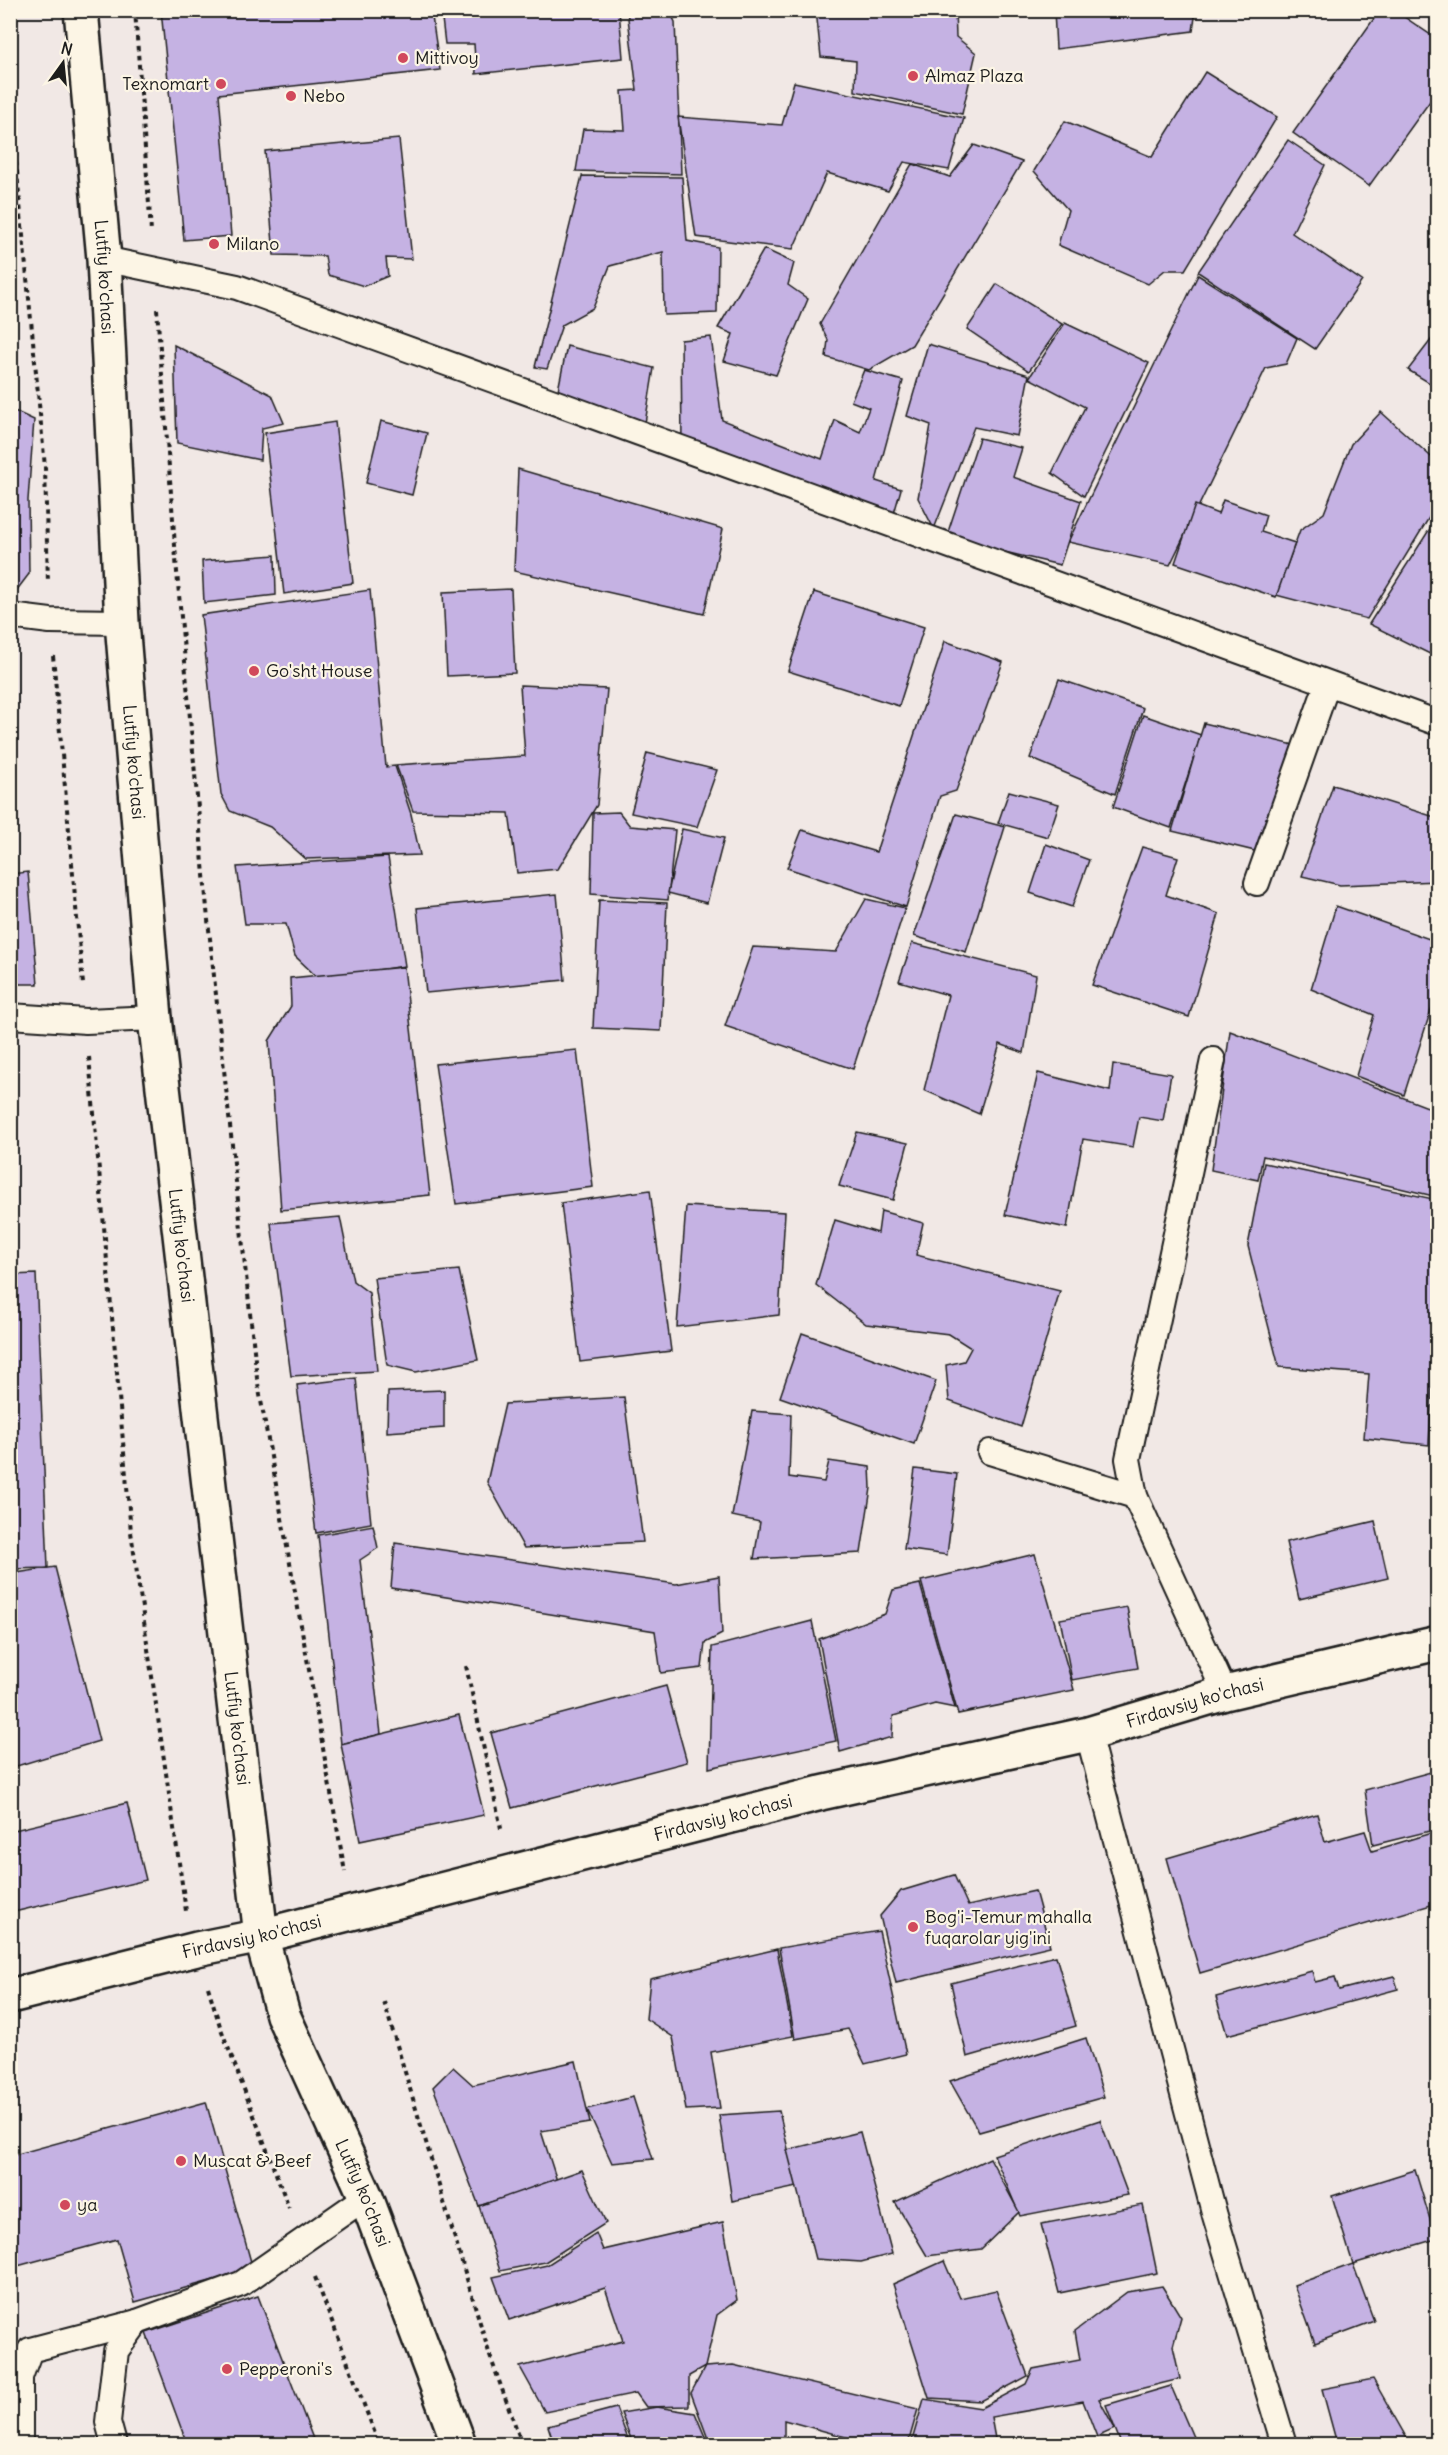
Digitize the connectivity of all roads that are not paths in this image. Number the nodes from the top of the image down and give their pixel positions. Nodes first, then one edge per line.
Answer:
1 (81, 10) edge
2 (104, 258) junction
3 (10, 616) edge
4 (122, 622) junction
5 (1327, 685) junction
6 (1437, 723) edge
7 (1257, 883) dead end
8 (10, 1016) edge
9 (155, 1018) junction
10 (1214, 1060) dead end
11 (990, 1452) dead end
12 (1135, 1496) junction
13 (1437, 1643) edge
14 (1225, 1693) junction
15 (1088, 1734) junction
16 (261, 1936) junction
17 (10, 1996) edge
18 (366, 2197) junction
19 (137, 2322) junction
20 (20, 2445) edge
21 (114, 2445) edge
22 (459, 2445) edge
23 (1284, 2445) edge

1 - 2 main road, Lutfiy ko'chasi
2 - 4 main road, Lutfiy ko'chasi
2 - 5 lane
3 - 4 lane
4 - 9 main road, Lutfiy ko'chasi
5 - 6 lane
5 - 7 lane
8 - 9 lane
9 - 16 main road, Lutfiy ko'chasi
10 - 12 lane
11 - 12 lane
12 - 14 lane
13 - 14 main road, Firdavsiy ko'chasi
14 - 15 main road, Firdavsiy ko'chasi
15 - 16 main road, Firdavsiy ko'chasi
15 - 23 lane
16 - 17 main road, Firdavsiy ko'chasi
16 - 18 main road, Lutfiy ko'chasi
18 - 19 lane
18 - 22 main road, Lutfiy ko'chasi
19 - 20 lane
19 - 21 lane

